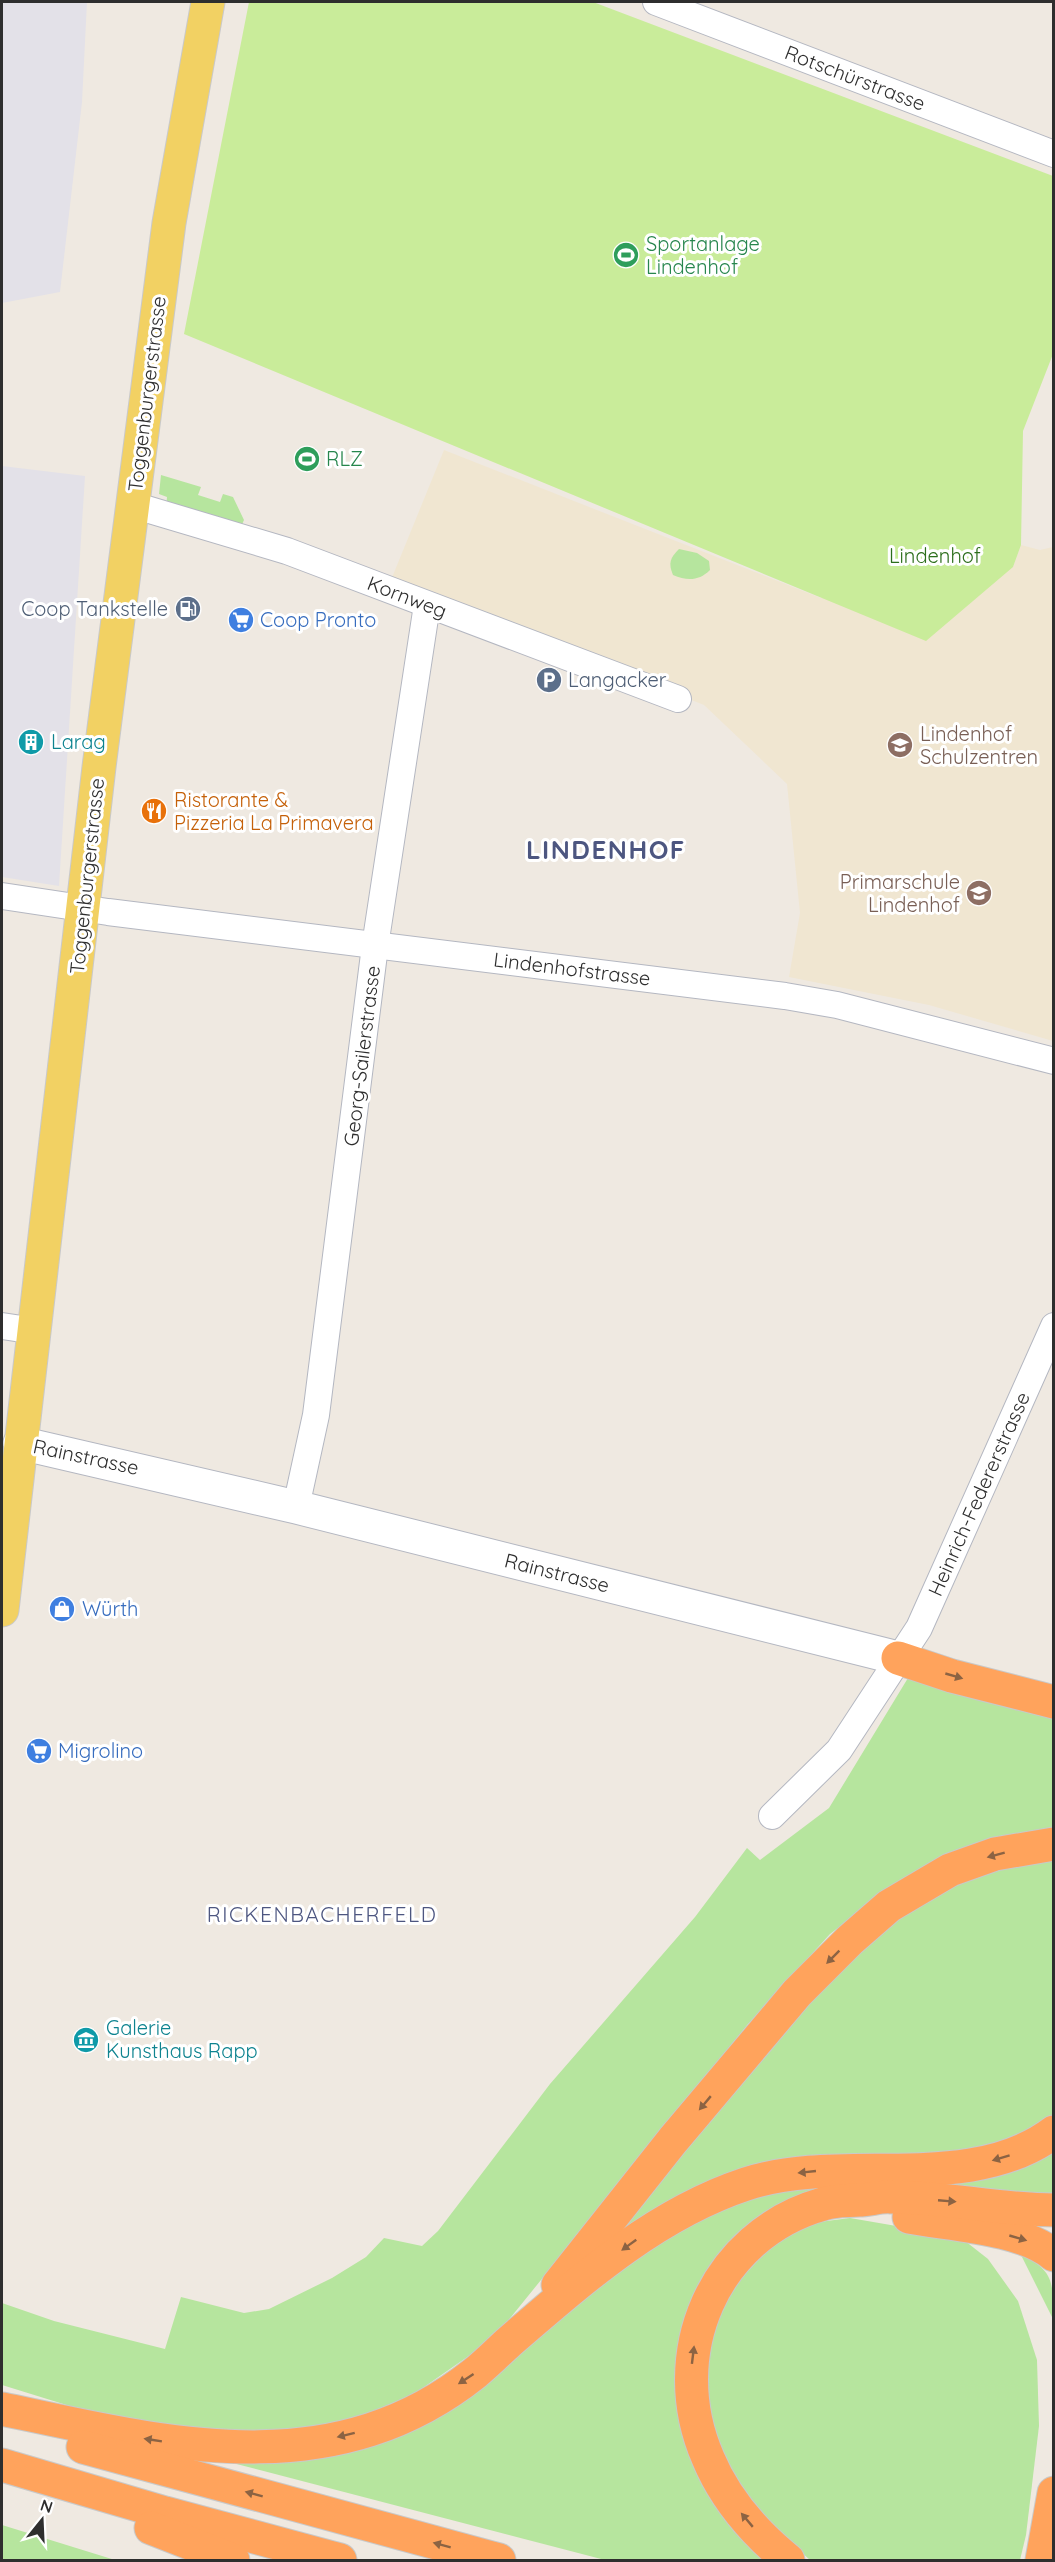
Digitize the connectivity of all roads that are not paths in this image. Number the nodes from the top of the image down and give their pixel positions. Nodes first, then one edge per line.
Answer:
1 (208, 2) edge
2 (656, 2) edge
3 (1053, 154) edge
4 (133, 505) junction
5 (427, 605) junction
6 (678, 699) dead end
7 (2, 896) edge
8 (85, 908) junction
9 (375, 946) junction
10 (1053, 1061) edge
11 (2, 1326) edge
12 (1053, 1326) edge
13 (35, 1331) junction
14 (20, 1443) junction
15 (296, 1507) junction
16 (2, 1610) edge
17 (898, 1658) junction
18 (1053, 1702) edge
19 (772, 1816) dead end
20 (1053, 1844) edge
21 (1053, 2132) edge
22 (860, 2200) junction
23 (1053, 2210) edge
24 (1053, 2255) edge
25 (510, 2341) junction
26 (2, 2409) edge
27 (2, 2424) edge
28 (2, 2465) edge
29 (1053, 2493) edge
30 (233, 2560) edge
31 (340, 2560) edge
32 (498, 2560) edge
33 (788, 2560) edge
34 (1042, 2560) edge

1 - 4 main road, Toggenburgerstrasse
2 - 3 street, Rotschürstrasse
4 - 5 street, Kornweg
4 - 8 main road, Toggenburgerstrasse
5 - 6 street, Kornweg
5 - 9 street, Georg-Sailerstrasse
7 - 8 street, Lindenhofstrasse
8 - 9 street, Lindenhofstrasse
8 - 13 main road, Toggenburgerstrasse
9 - 10 street, Lindenhofstrasse
9 - 15 street, Georg-Sailerstrasse
11 - 13 street
12 - 17 street, Heinrich-Federerstrasse
13 - 14 main road, Toggenburgerstrasse
14 - 15 street, Rainstrasse
14 - 16 main road, Toggenburgerstrasse
15 - 17 street, Rainstrasse
17 -> 18 highway
17 - 19 street
20 -> 25 highway
21 -> 25 highway
22 -> 23 highway
22 -> 24 highway
33 -> 22 highway
25 -> 26 highway
32 -> 27 highway
28 - 30 highway
28 - 31 highway
29 - 34 highway

